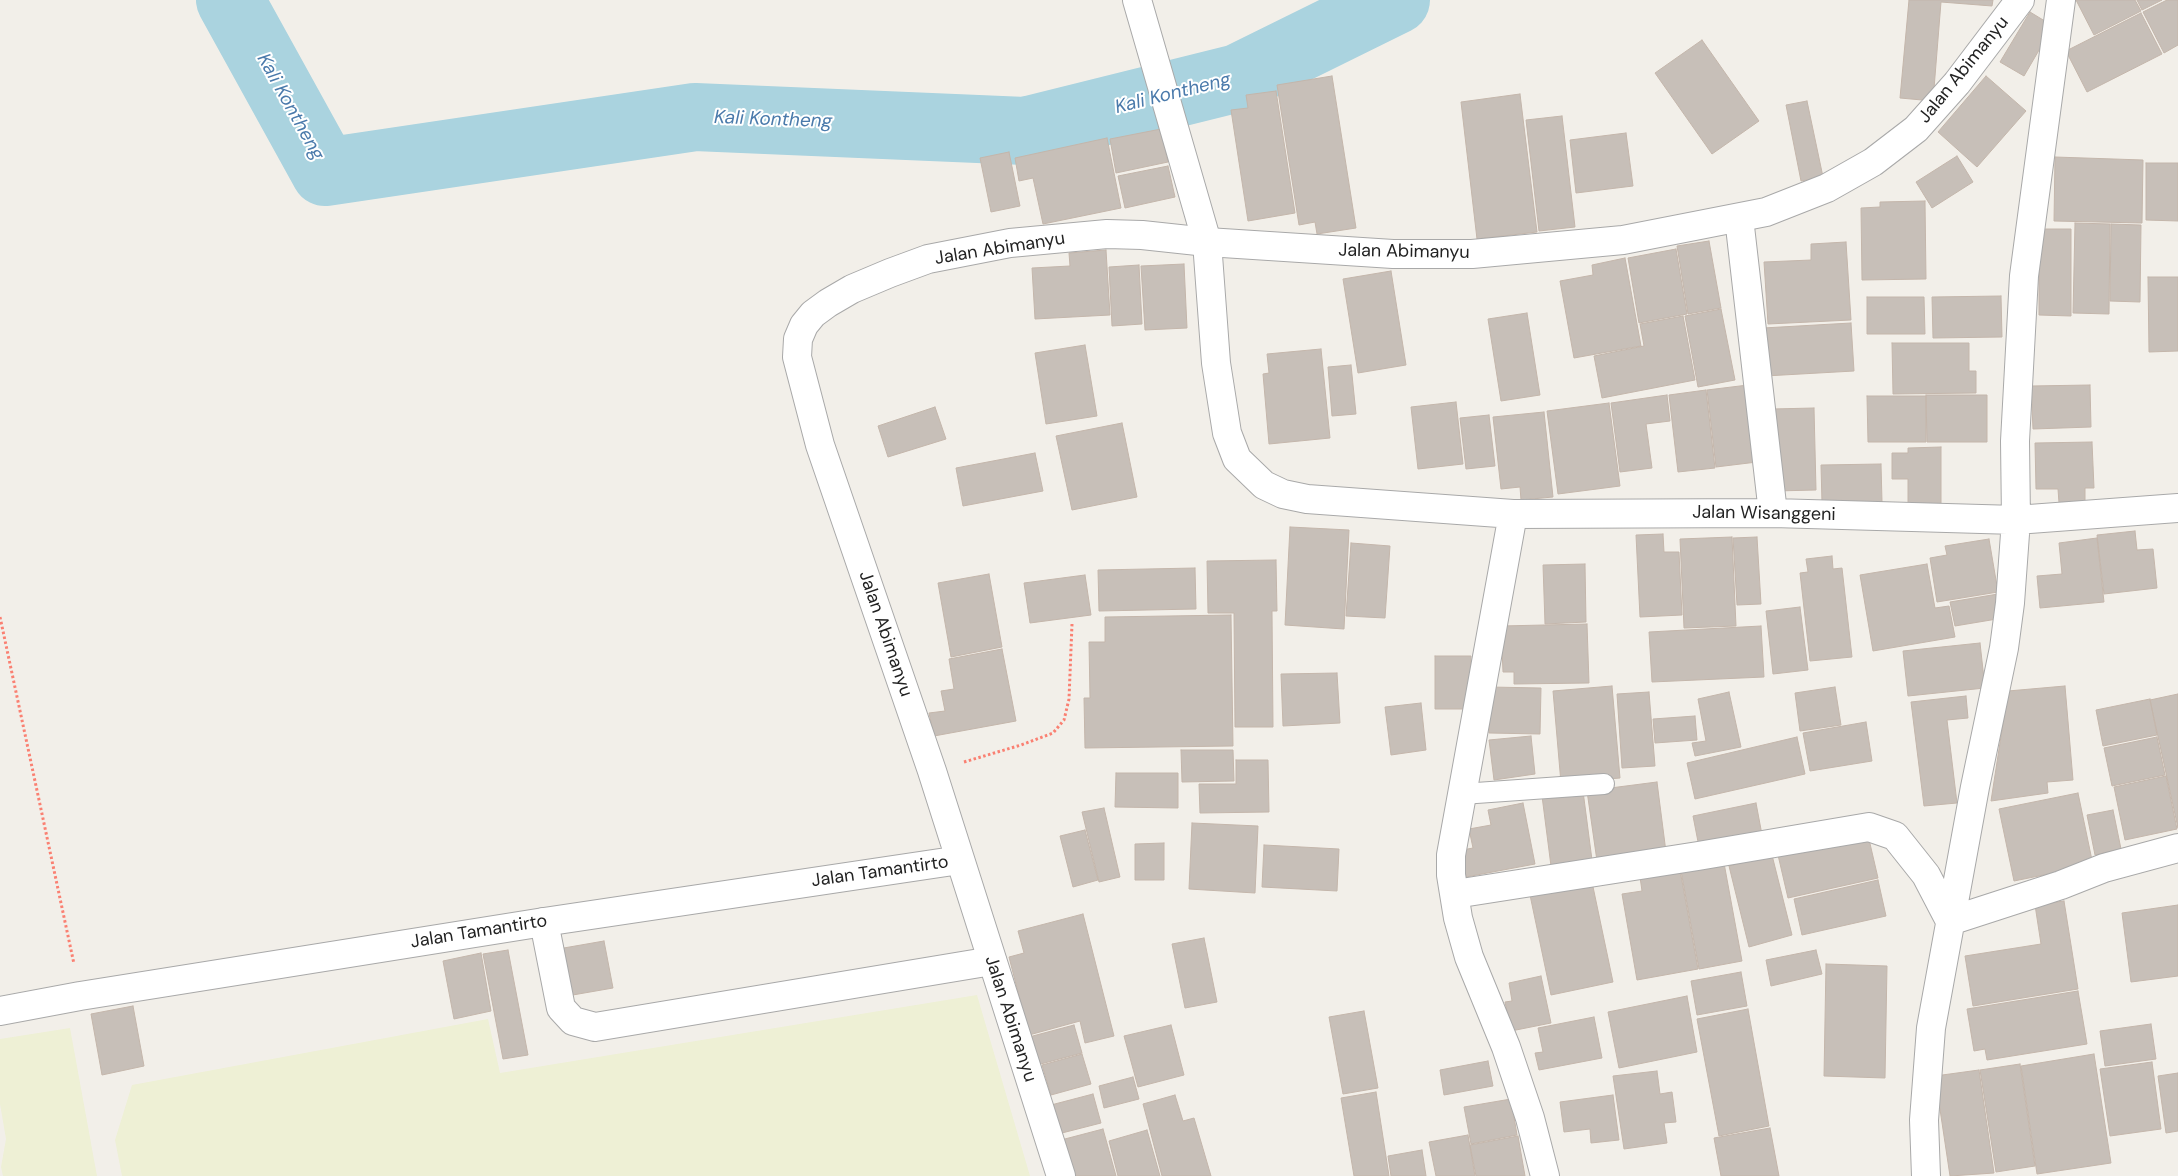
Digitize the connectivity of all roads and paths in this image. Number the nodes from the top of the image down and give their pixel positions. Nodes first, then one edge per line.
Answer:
1 (1136, 0) edge
2 (2020, 0) edge
3 (2061, 0) edge
4 (1739, 218) junction
5 (1207, 242) junction
6 (2178, 508) edge
7 (1773, 513) junction
8 (1513, 514) junction
9 (2016, 520) junction
10 (0, 617) edge
11 (1072, 624) dead end
12 (932, 771) junction
13 (1604, 784) dead end
14 (1462, 794) junction
15 (2178, 848) edge
16 (960, 860) junction
17 (1455, 894) junction
18 (1950, 921) junction
19 (544, 922) junction
20 (992, 961) junction
21 (80, 996) junction
22 (0, 1011) edge
23 (1061, 1176) edge
24 (1545, 1176) edge
25 (1926, 1176) edge

1 - 5 street, Jalan Wisanggeni
2 - 4 street, Jalan Abimanyu
3 - 9 street
4 - 5 street, Jalan Abimanyu
4 - 7 street
5 - 8 street, Jalan Wisanggeni
5 - 12 street, Jalan Abimanyu
6 - 9 street, Jalan Wisanggeni
7 - 8 street, Jalan Wisanggeni
7 - 9 street, Jalan Wisanggeni
8 - 14 street
9 - 18 street
10 - 21 path
11 - 12 path
12 - 16 street, Jalan Abimanyu
13 - 14 lane
14 - 17 street
15 - 18 street
16 - 19 street, Jalan Tamantirto
16 - 20 street, Jalan Abimanyu
17 - 18 street
17 - 24 street
18 - 25 street
19 - 20 street
19 - 21 street, Jalan Tamantirto
20 - 23 street, Jalan Abimanyu
21 - 22 street, Jalan Tamantirto

